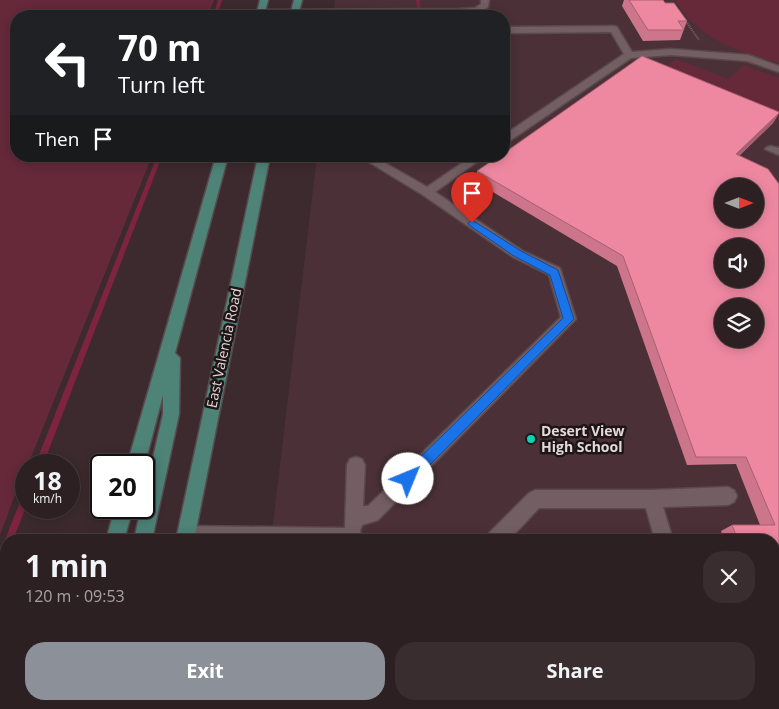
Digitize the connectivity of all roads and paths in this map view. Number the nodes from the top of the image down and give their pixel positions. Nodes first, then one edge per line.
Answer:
1 (484, 0) edge
2 (477, 10) edge
3 (680, 14) edge
4 (510, 30) edge
5 (709, 54) junction
6 (629, 55) junction
7 (779, 69) edge
8 (510, 136) edge
9 (220, 162) edge
10 (263, 162) edge
11 (363, 162) edge
12 (374, 162) edge
13 (471, 162) edge
14 (364, 169) dead end
15 (427, 192) junction
16 (172, 337) junction
17 (139, 454) edge
18 (356, 465) dead end
19 (728, 496) dead end
20 (652, 499) junction
21 (354, 516) junction
22 (121, 519) edge
23 (117, 534) edge
24 (144, 534) edge
25 (186, 534) edge
26 (353, 534) edge
27 (502, 534) edge
28 (662, 534) edge

1 - 2 lane
3 - 5 path
4 - 6 lane
5 - 6 lane
5 - 7 lane
6 - 8 lane
9 - 16 main road
10 - 25 main road, East Valencia Road
11 - 14 lane
12 - 15 lane
13 - 15 lane
15 - 21 lane
16 - 17 main road
16 - 24 main road
18 - 21 lane
19 - 20 lane
20 - 27 lane
20 - 28 lane
21 - 26 lane
22 - 23 main road

